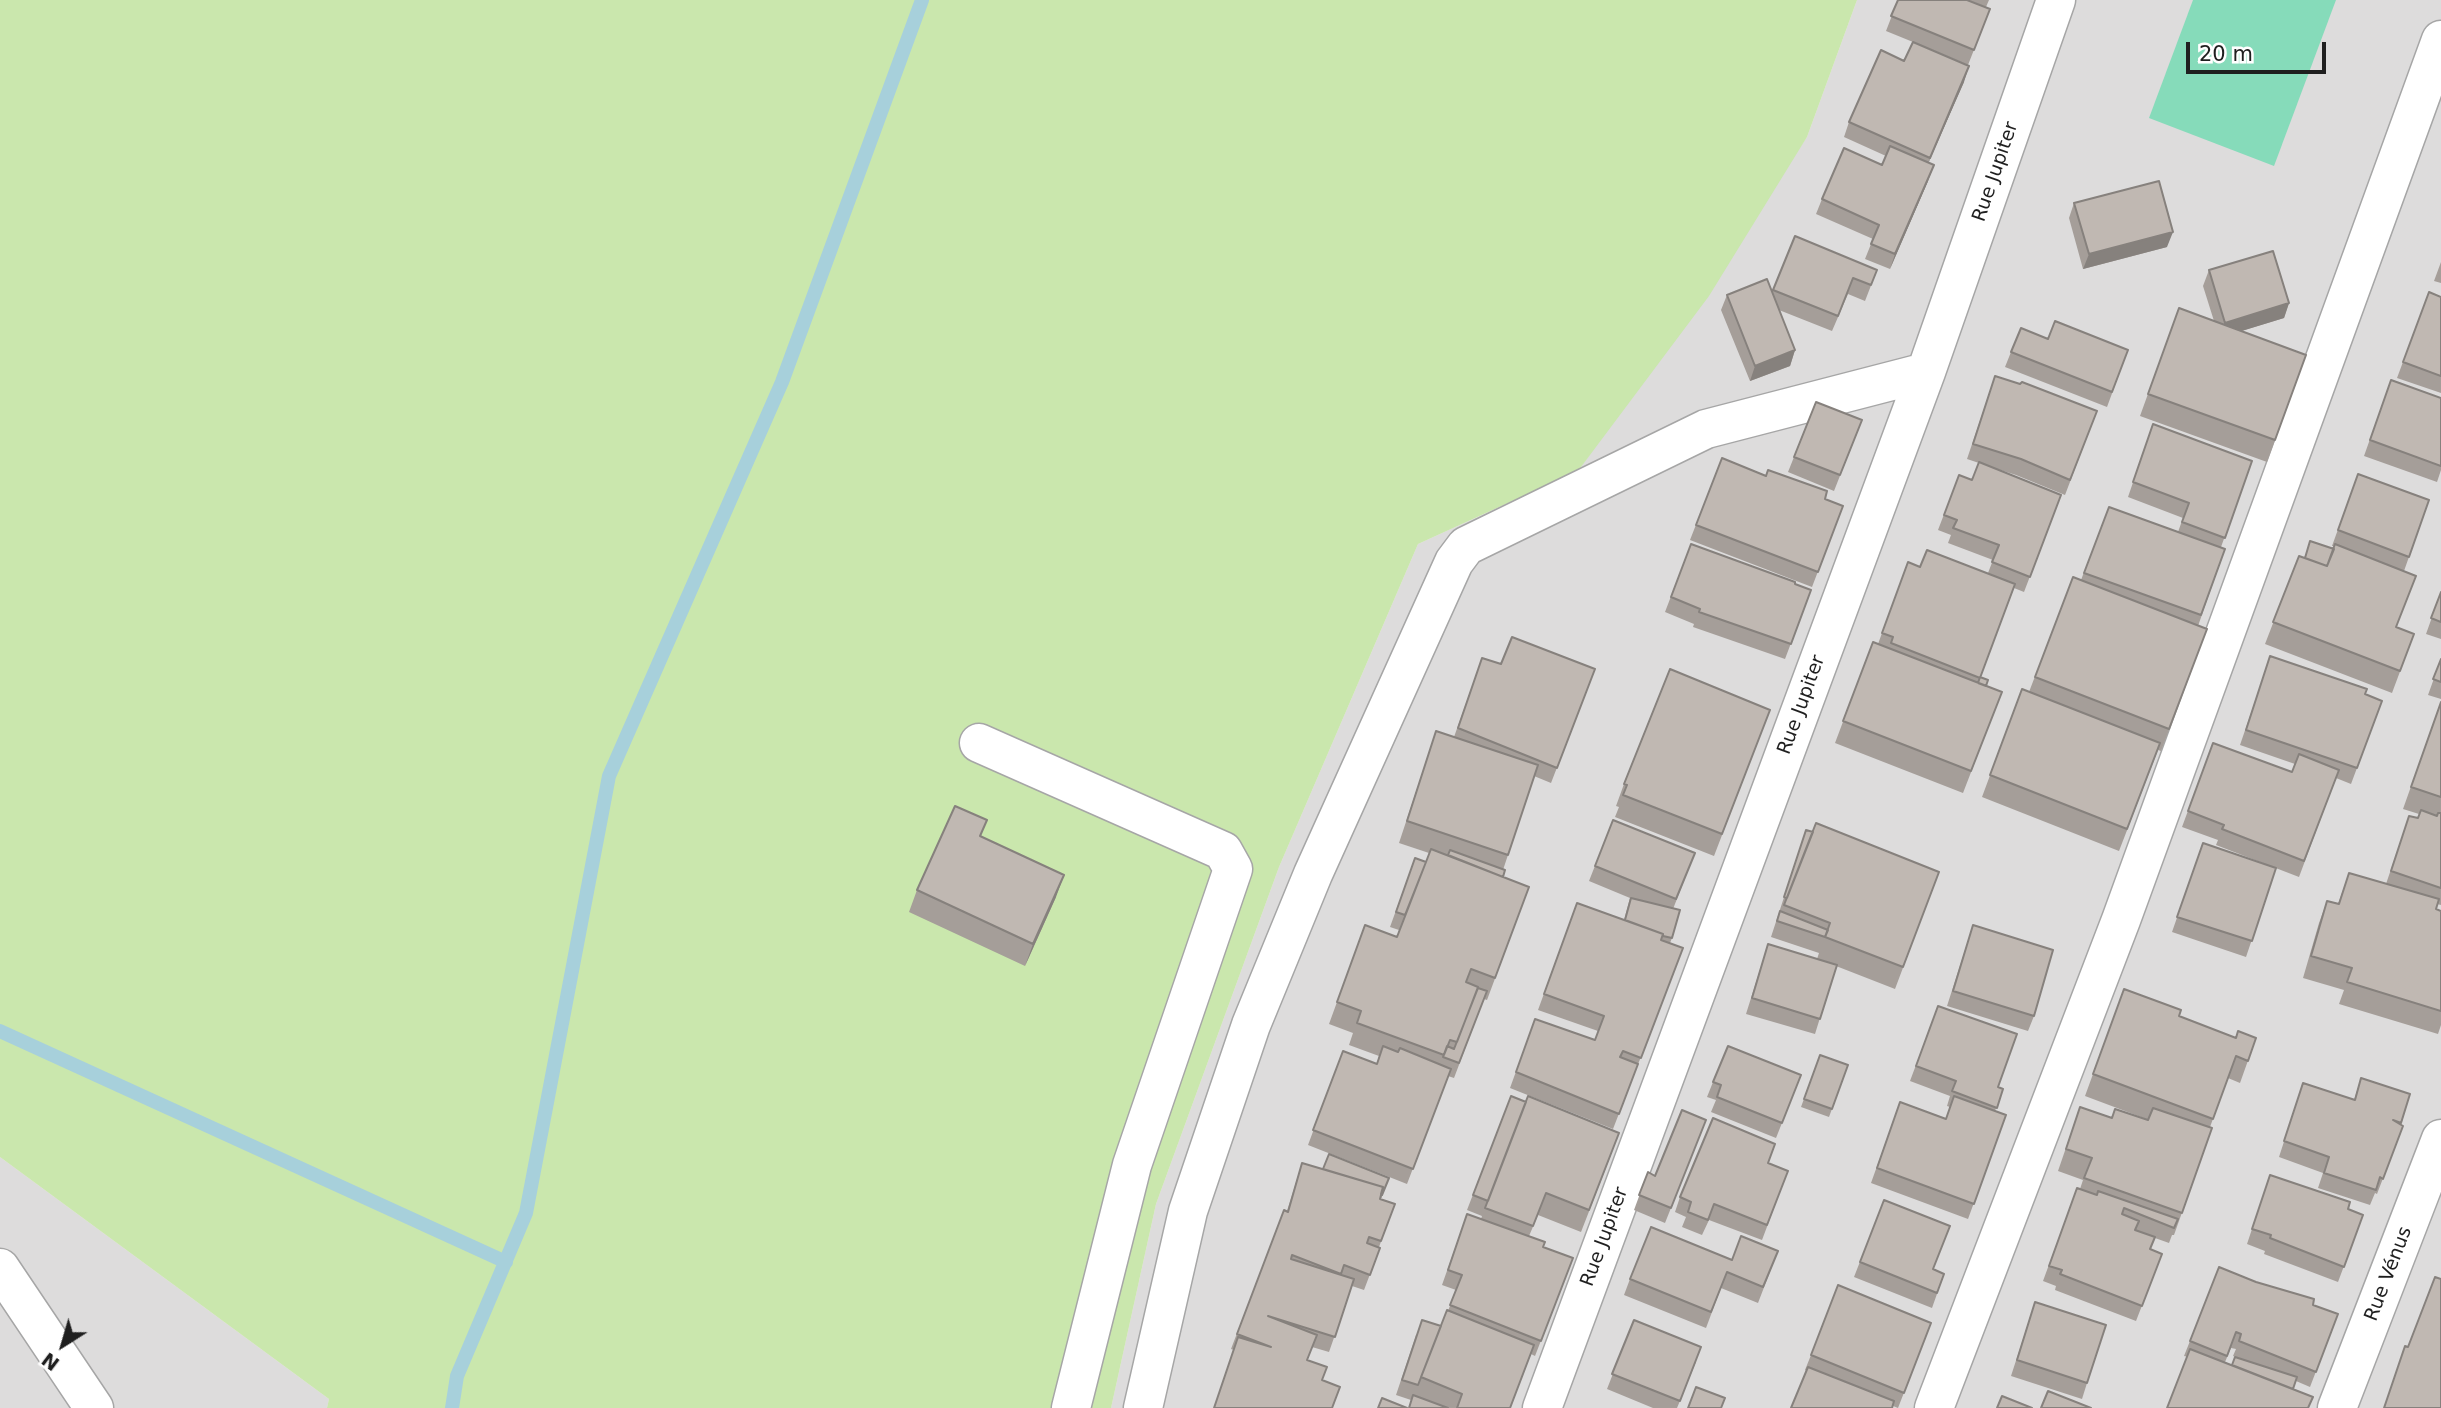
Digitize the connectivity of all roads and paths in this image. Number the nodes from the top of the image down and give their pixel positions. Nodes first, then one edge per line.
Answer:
1 (2056, 0) edge
2 (2441, 40) edge
3 (1926, 372) junction
4 (979, 743) dead end
5 (2441, 1139) edge
6 (0, 1268) edge
7 (94, 1408) edge
8 (1071, 1408) edge
9 (1143, 1408) edge
10 (1542, 1408) edge
11 (1934, 1408) edge
12 (2337, 1408) edge

1 - 3 street, Rue Jupiter
2 - 11 street
3 - 9 street
3 - 10 street, Rue Jupiter
4 - 8 street
5 - 12 street, Rue Vénus
6 - 7 street

